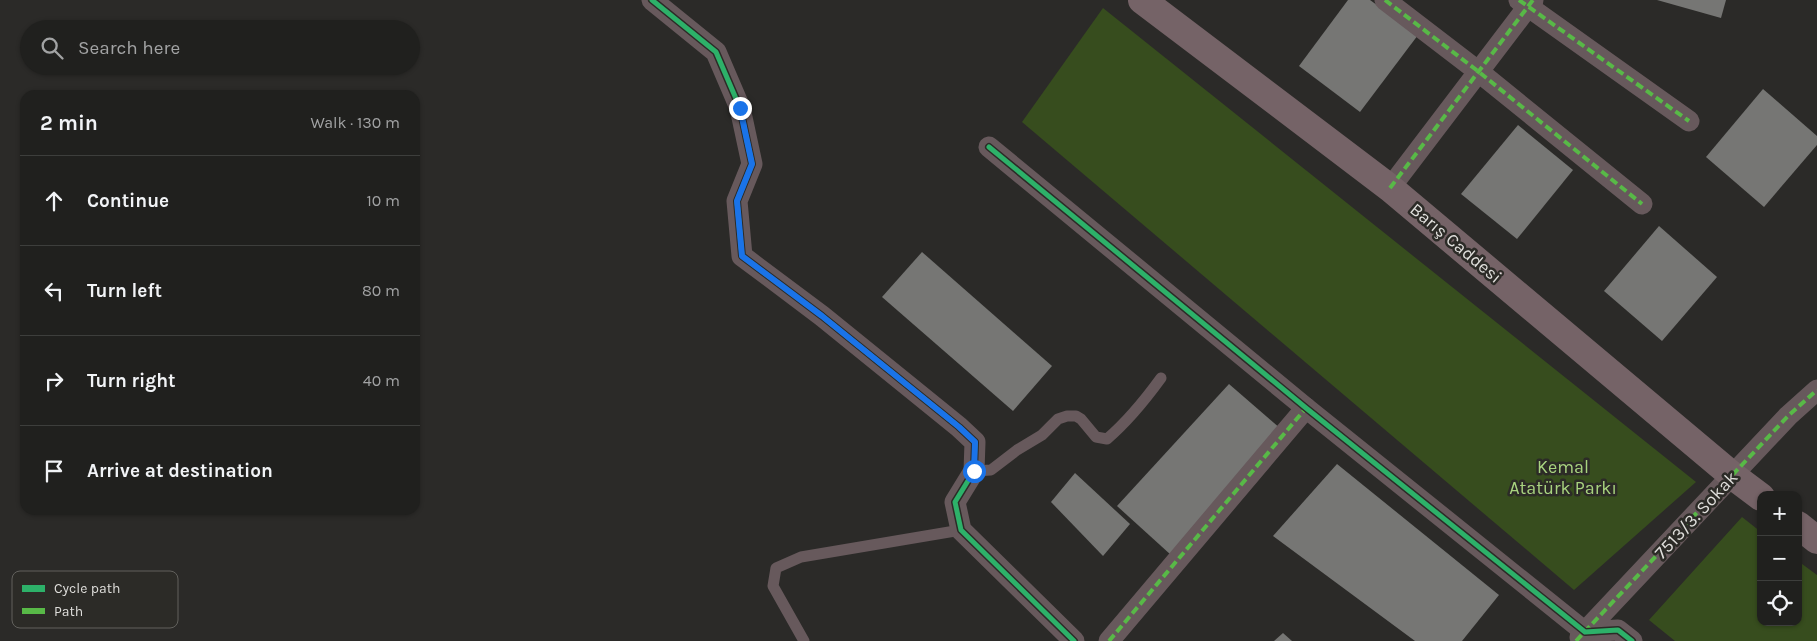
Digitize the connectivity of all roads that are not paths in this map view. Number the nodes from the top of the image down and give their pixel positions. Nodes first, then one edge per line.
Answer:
1 (652, 0) edge
2 (1142, 0) edge
3 (1385, 0) edge
4 (1527, 2) edge
5 (1479, 72) junction
6 (1689, 121) dead end
7 (989, 147) dead end
8 (1390, 188) junction
9 (1642, 204) dead end
10 (1161, 378) dead end
11 (1817, 390) edge
12 (1306, 408) junction
13 (974, 471) junction
14 (1733, 476) junction
15 (1757, 494) edge
16 (1802, 528) edge
17 (961, 530) junction
18 (1817, 540) edge
19 (1580, 636) edge
20 (804, 641) edge
21 (1074, 641) edge
22 (1109, 641) edge
23 (1632, 641) edge

1 - 13 street
2 - 8 street, Barış Caddesi
3 - 5 street
4 - 5 street
4 - 6 street
5 - 8 street
5 - 9 street
7 - 12 street
8 - 14 street, Barış Caddesi
10 - 13 lane
11 - 14 street, 7513/3. Sokak
12 - 19 street
12 - 22 street
13 - 17 street
14 - 15 street, Barış Caddesi
14 - 19 street, 7513/3. Sokak
16 - 18 street
17 - 20 lane
17 - 21 street
19 - 23 street

